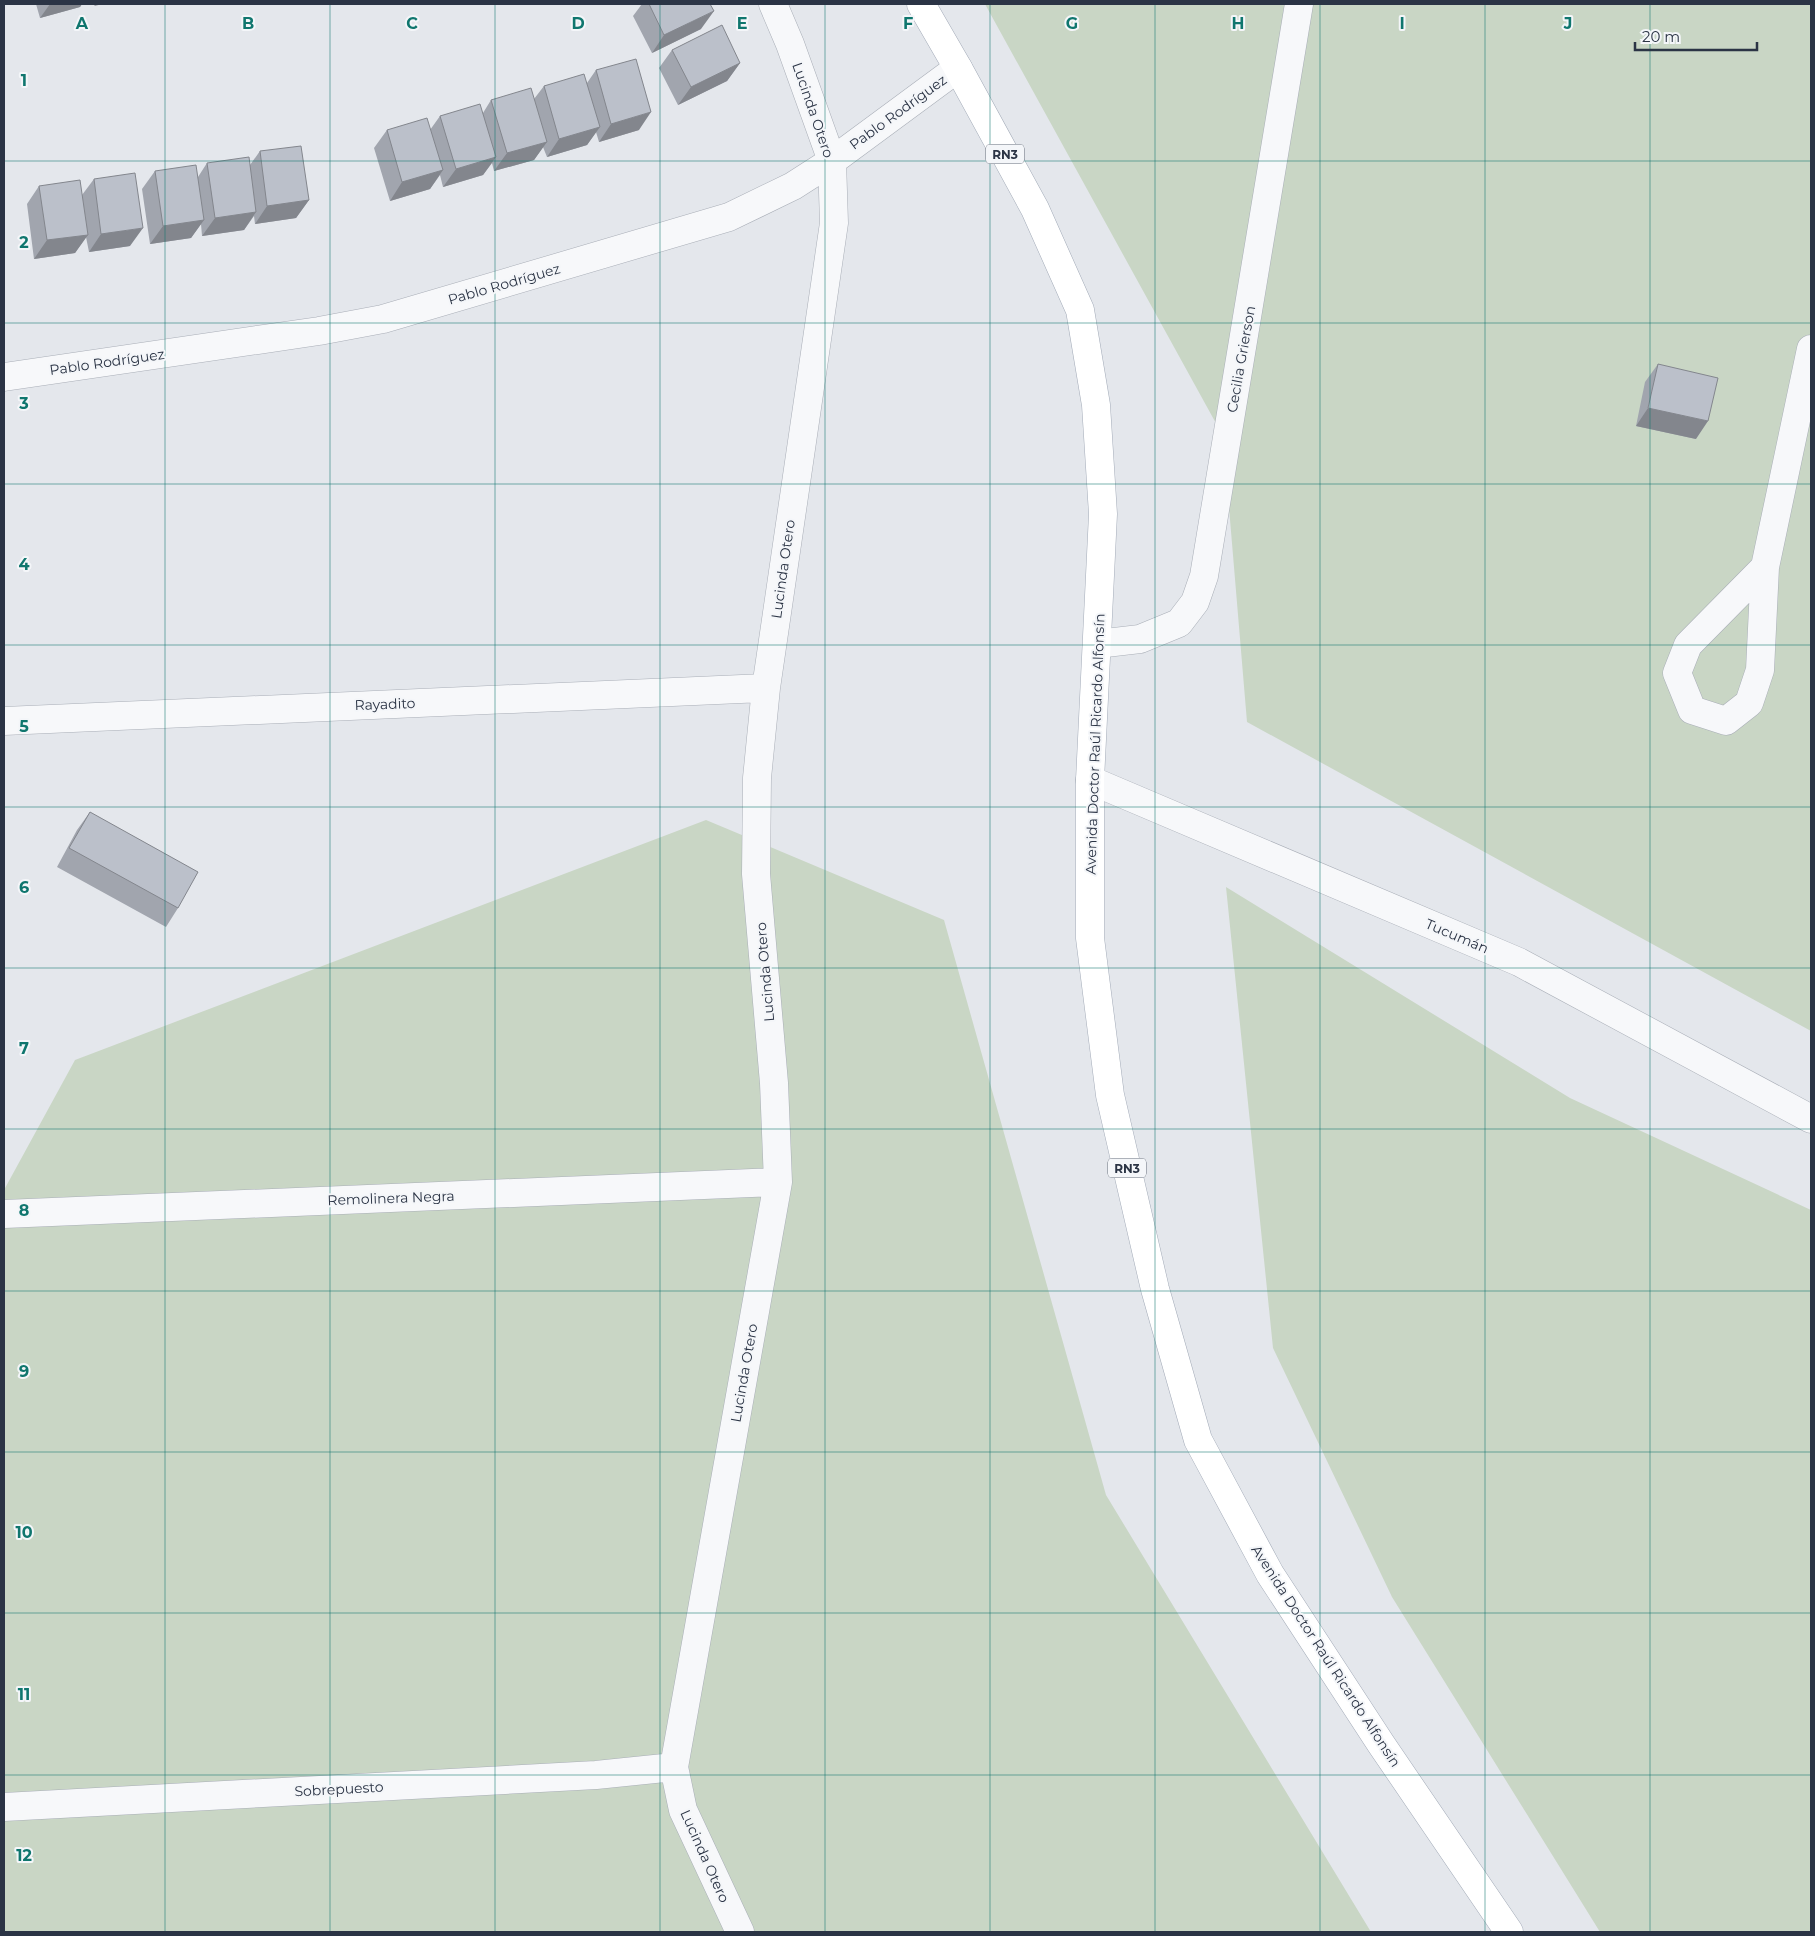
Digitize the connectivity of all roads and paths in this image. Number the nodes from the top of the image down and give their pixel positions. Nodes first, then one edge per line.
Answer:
1 (773, 4) edge
2 (921, 4) edge
3 (1299, 4) edge
4 (958, 68) junction
5 (832, 161) junction
6 (1811, 350) edge
7 (4, 377) edge
8 (1765, 567) junction
9 (1097, 644) junction
10 (766, 688) junction
11 (4, 721) edge
12 (1090, 780) junction
13 (1811, 1119) edge
14 (778, 1182) junction
15 (4, 1214) edge
16 (674, 1767) junction
17 (4, 1807) edge
18 (740, 1932) edge
19 (1509, 1932) edge

1 - 5 street, Lucinda Otero
2 - 4 main road, Avenida Doctor Raúl Ricardo Alfonsín / RN3
3 - 9 street, Cecilia Grierson
4 - 5 street, Pablo Rodríguez
4 - 9 main road, Avenida Doctor Raúl Ricardo Alfonsín / RN3
5 - 7 street, Pablo Rodríguez
5 - 10 street, Lucinda Otero
6 - 8 street
8 - 8 street
9 - 12 main road, Avenida Doctor Raúl Ricardo Alfonsín / RN3
10 - 11 street, Rayadito
10 - 14 street, Lucinda Otero
12 - 13 street, Tucumán
12 - 19 main road, Avenida Doctor Raúl Ricardo Alfonsín / RN3
14 - 15 street, Remolinera Negra
14 - 16 street, Lucinda Otero
16 - 17 street, Sobrepuesto
16 - 18 street, Lucinda Otero

